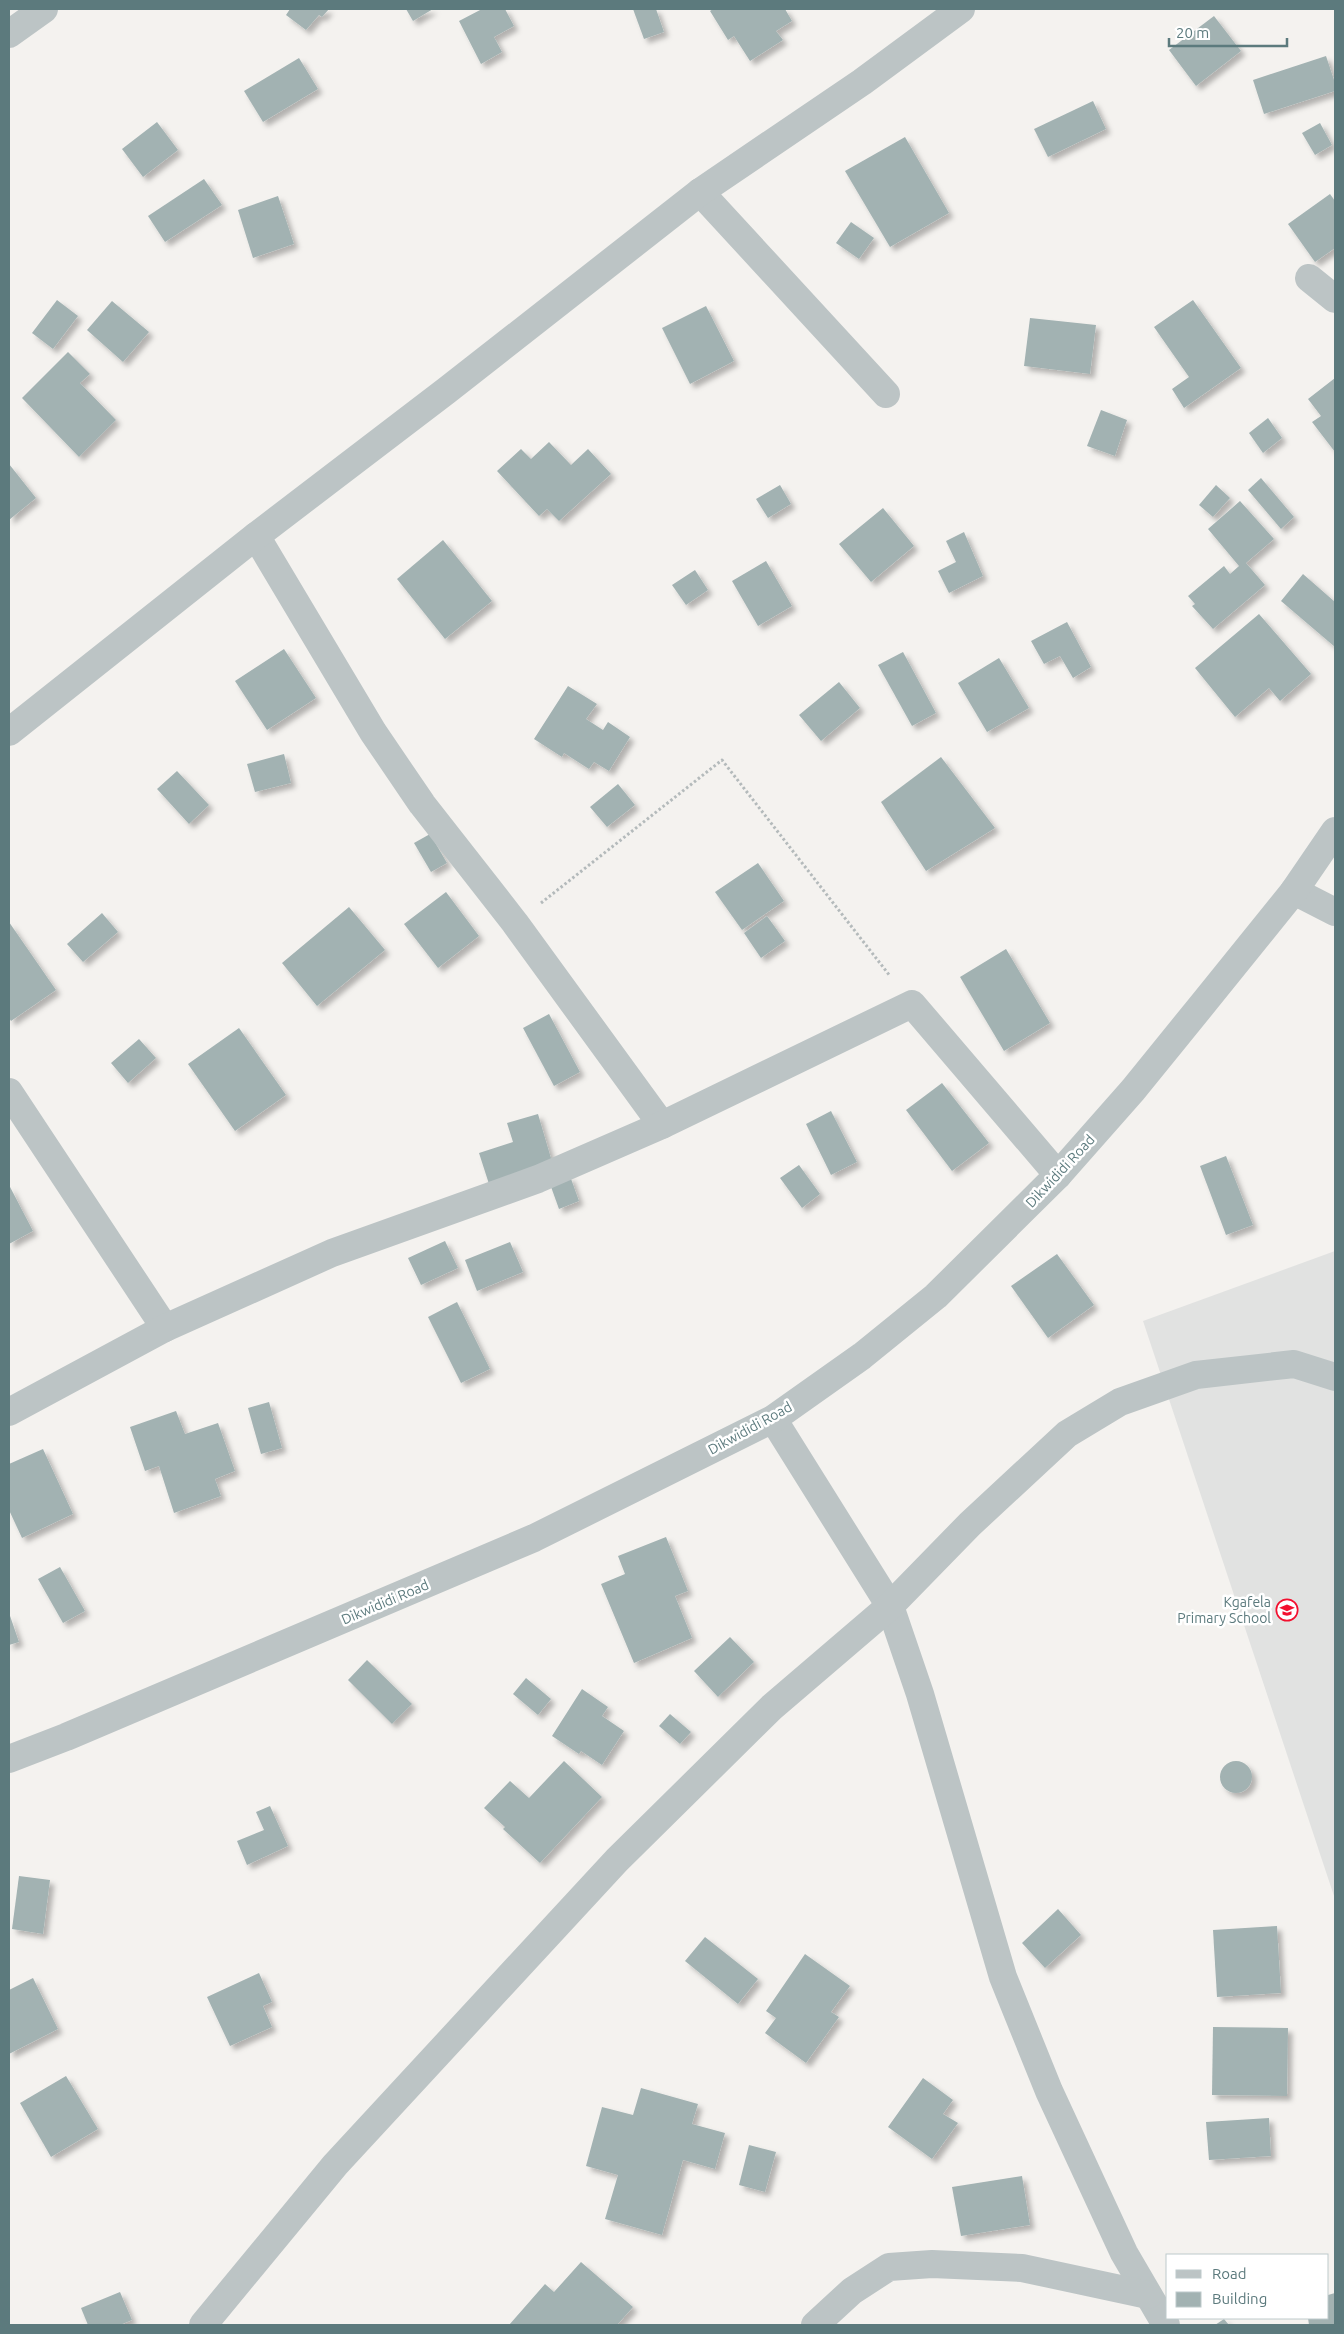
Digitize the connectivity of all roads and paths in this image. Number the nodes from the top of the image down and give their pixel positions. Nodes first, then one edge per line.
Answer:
1 (44, 9) edge
2 (961, 9) edge
3 (9, 34) edge
4 (700, 192) junction
5 (1309, 278) dead end
6 (1335, 300) edge
7 (886, 394) dead end
8 (256, 536) junction
9 (9, 732) edge
10 (1335, 831) edge
11 (1294, 891) junction
12 (1335, 912) edge
13 (515, 923) junction
14 (912, 1004) junction
15 (9, 1092) edge
16 (662, 1125) junction
17 (1058, 1175) junction
18 (165, 1328) junction
19 (1335, 1377) edge
20 (9, 1412) edge
21 (773, 1419) junction
22 (890, 1606) junction
23 (9, 1760) edge
24 (1148, 2295) junction
25 (203, 2325) edge
26 (815, 2325) edge
27 (1166, 2325) edge

1 - 3 street
2 - 4 street
4 - 7 street
4 - 8 street
5 - 6 street
8 - 9 street
8 - 13 street
10 - 11 street, Dikwididi Road
11 - 12 street
11 - 17 street, Dikwididi Road
13 - 14 path
13 - 16 street
14 - 16 street
14 - 17 street
15 - 18 street
16 - 18 street
17 - 21 street, Dikwididi Road
18 - 20 street
19 - 22 street
21 - 22 street
21 - 23 street, Dikwididi Road
22 - 24 street
22 - 25 street
24 - 26 street
24 - 27 street

